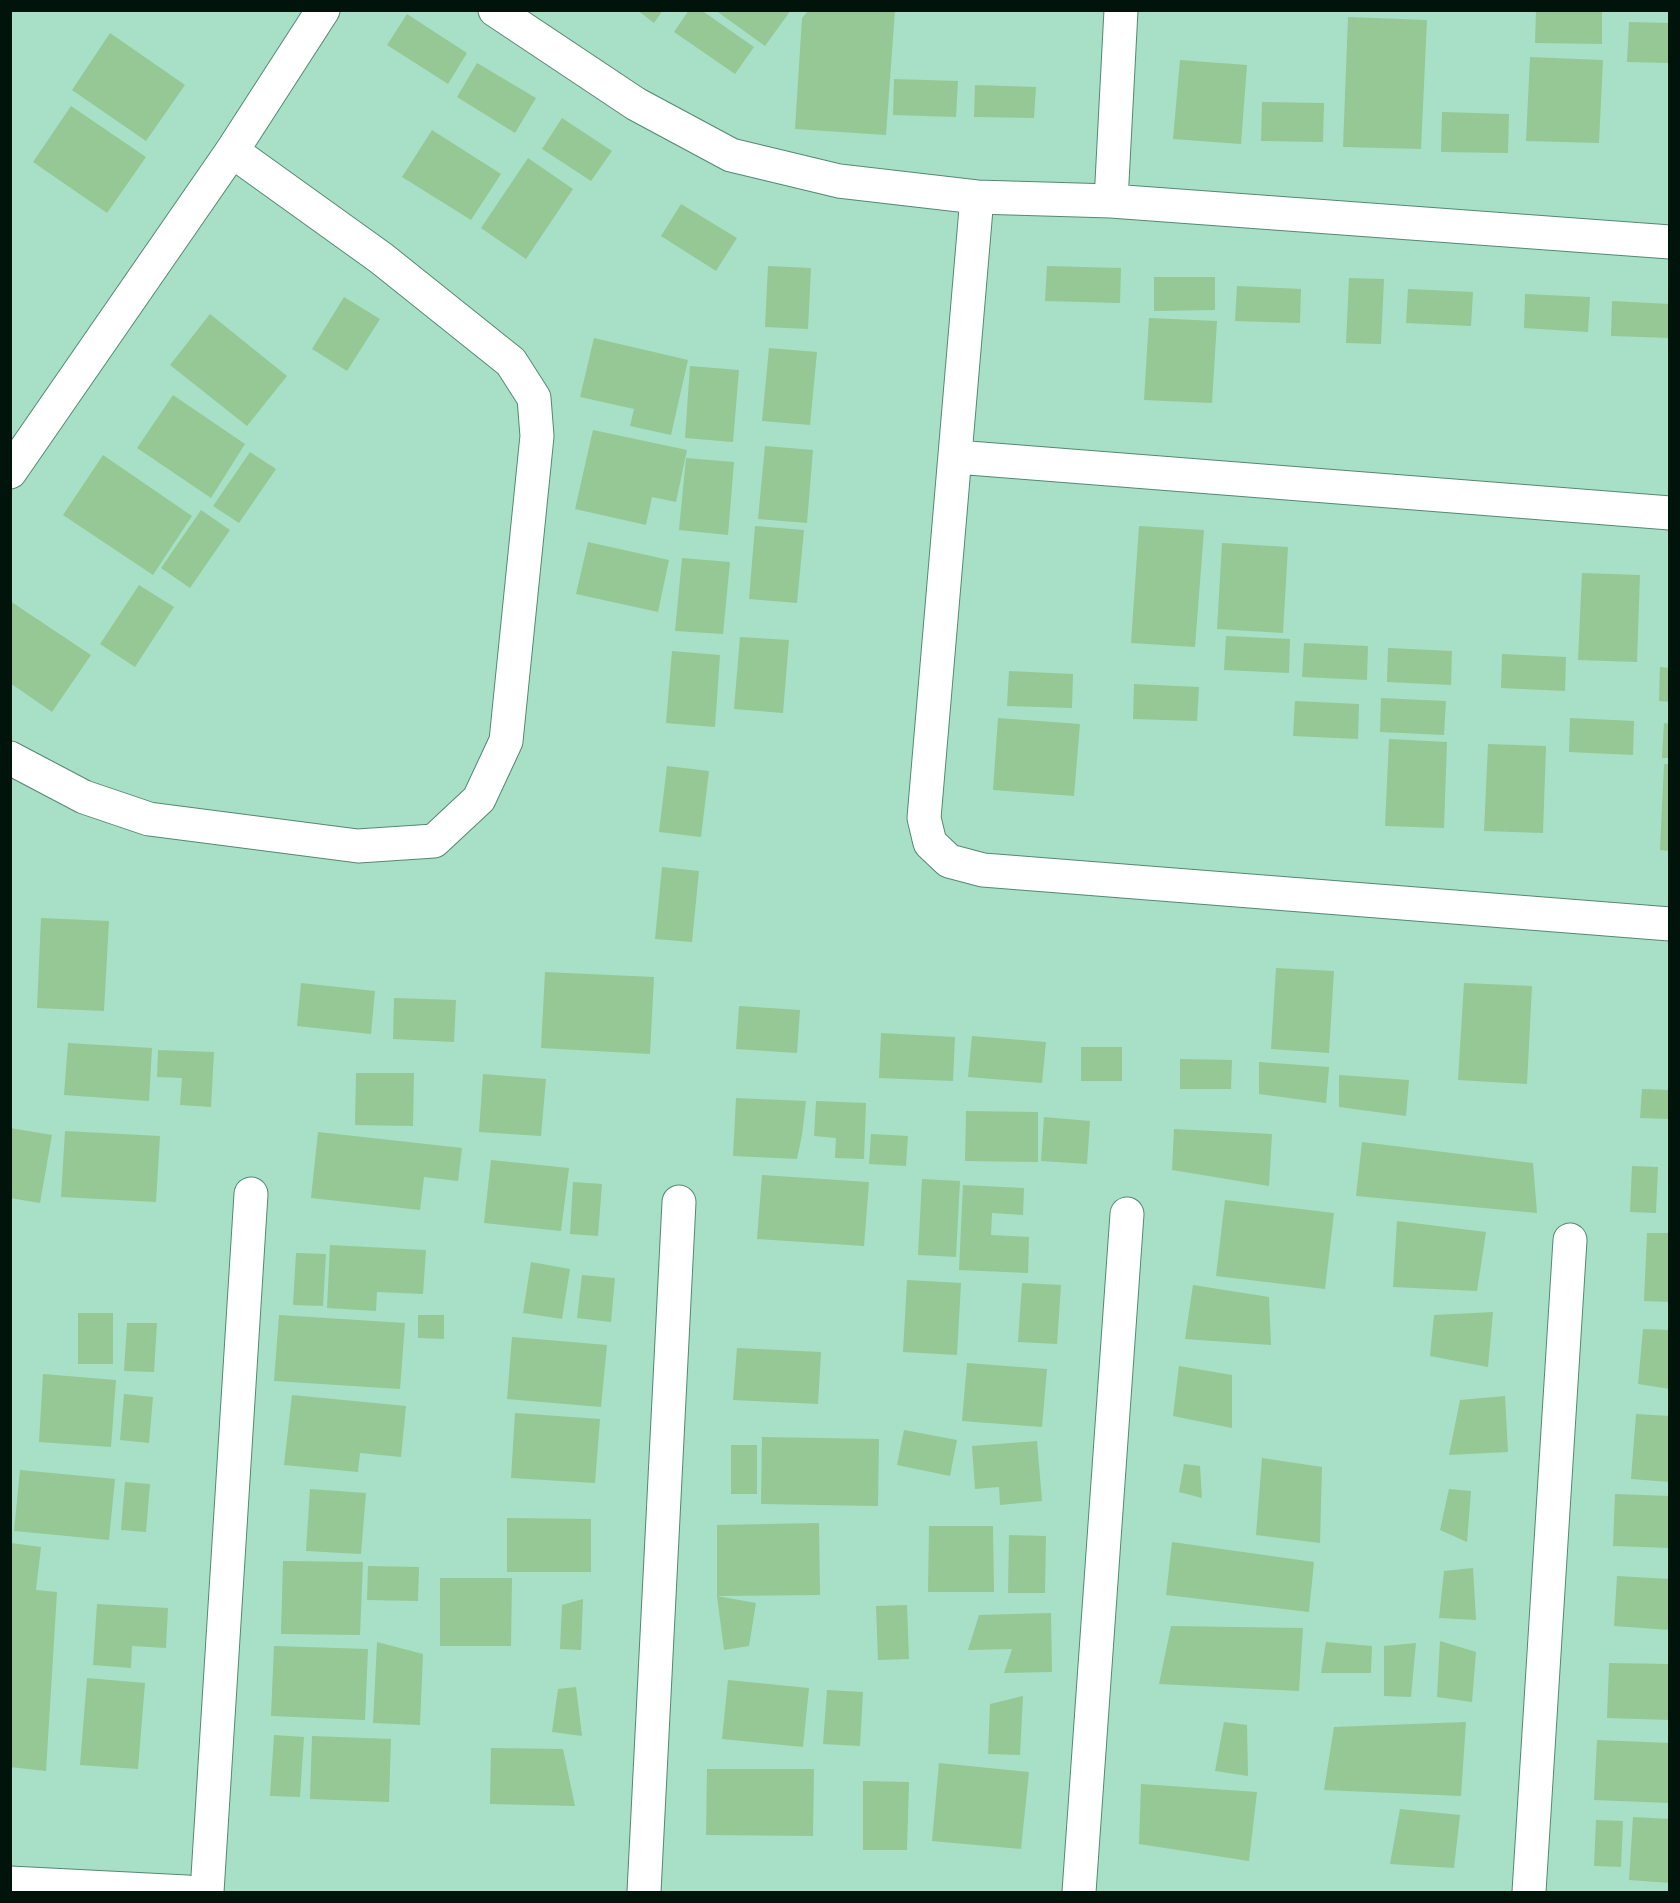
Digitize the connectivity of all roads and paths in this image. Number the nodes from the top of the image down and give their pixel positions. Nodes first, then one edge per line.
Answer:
1 (323, 10) edge
2 (495, 10) edge
3 (1121, 10) edge
4 (232, 151) junction
5 (977, 197) junction
6 (1112, 201) junction
7 (1670, 242) edge
8 (956, 457) junction
9 (10, 472) edge
10 (1670, 513) edge
11 (10, 758) edge
12 (1670, 924) edge
13 (250, 1194) dead end
14 (678, 1202) dead end
15 (1127, 1214) dead end
16 (1569, 1240) dead end
17 (10, 1884) edge
18 (187, 1893) edge
19 (207, 1893) edge
20 (644, 1893) edge
21 (1079, 1893) edge
22 (1530, 1893) edge

1 - 4 street
2 - 5 street
3 - 6 street
4 - 9 street
4 - 11 street
5 - 6 street
5 - 8 street
6 - 7 street
8 - 10 street
8 - 12 street
13 - 19 street
14 - 20 street
15 - 21 street
16 - 22 street
17 - 18 street

